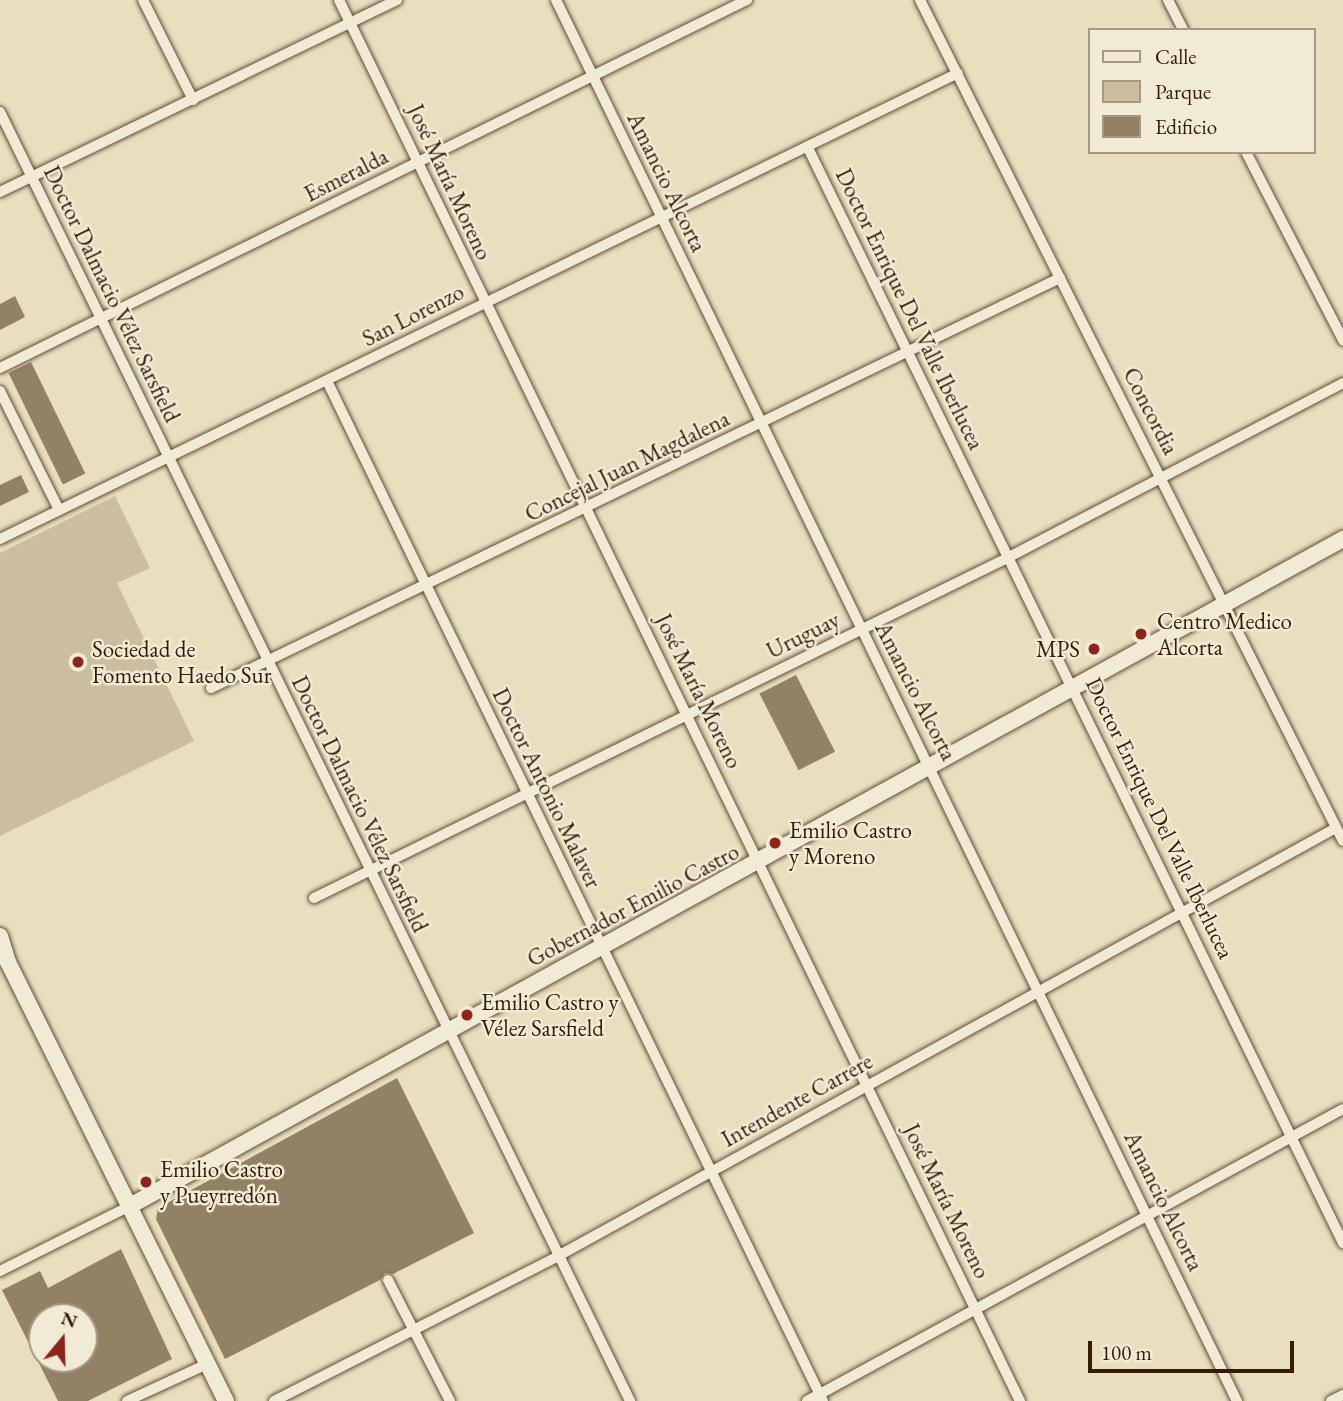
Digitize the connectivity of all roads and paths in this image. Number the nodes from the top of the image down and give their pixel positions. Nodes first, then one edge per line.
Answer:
1 (143, 0) edge
2 (339, 0) edge
3 (397, 0) edge
4 (556, 0) edge
5 (747, 0) edge
6 (920, 0) edge
7 (1168, 0) edge
8 (350, 23) junction
9 (1182, 28) edge
10 (958, 73) junction
11 (592, 77) junction
12 (193, 100) junction
13 (0, 112) edge
14 (808, 148) junction
15 (1247, 154) edge
16 (418, 162) junction
17 (31, 177) junction
18 (0, 192) edge
19 (660, 217) junction
20 (1060, 278) junction
21 (484, 303) junction
22 (102, 320) junction
23 (1343, 340) edge
24 (908, 352) junction
25 (0, 368) edge
26 (327, 381) junction
27 (1343, 383) edge
28 (0, 391) edge
29 (762, 423) junction
30 (169, 456) junction
31 (1162, 480) junction
32 (59, 510) junction
33 (586, 511) junction
34 (0, 539) edge
35 (1343, 539) edge
36 (1009, 557) junction
37 (426, 587) junction
38 (1226, 605) junction
39 (861, 630) junction
40 (268, 662) junction
41 (1074, 687) junction
42 (211, 688) dead end
43 (687, 715) junction
44 (930, 767) junction
45 (525, 794) junction
46 (1336, 828) junction
47 (1343, 841) edge
48 (759, 862) junction
49 (369, 871) junction
50 (314, 898) dead end
51 (1181, 912) junction
52 (0, 937) edge
53 (603, 947) junction
54 (1037, 992) junction
55 (447, 1031) junction
56 (867, 1085) junction
57 (1343, 1109) edge
58 (1291, 1137) junction
59 (713, 1170) junction
60 (128, 1207) junction
61 (1148, 1216) junction
62 (1343, 1243) edge
63 (558, 1256) junction
64 (0, 1271) edge
65 (388, 1280) dead end
66 (976, 1311) junction
67 (415, 1332) junction
68 (207, 1364) junction
69 (1343, 1395) edge
70 (822, 1397) edge
71 (127, 1401) edge
72 (226, 1401) edge
73 (275, 1401) edge
74 (450, 1401) edge
75 (630, 1401) edge
76 (807, 1401) edge
77 (1020, 1401) edge
78 (1237, 1401) edge
79 (1331, 1401) edge

1 - 12 street
2 - 8 street, José María Moreno
3 - 8 street
4 - 11 street, Amancio Alcorta
5 - 11 street, Esmeralda
6 - 10 street, Concordia
7 - 9 street
8 - 12 street
8 - 16 street, José María Moreno
10 - 14 street, San Lorenzo
10 - 20 street, Concordia
11 - 16 street, Esmeralda
11 - 19 street, Amancio Alcorta
12 - 17 street
13 - 17 street, Doctor Dalmacio Vélez Sarsfield
14 - 19 street, San Lorenzo
14 - 24 street, Doctor Enrique Del Valle Iberlucea
15 - 23 street
16 - 21 street, José María Moreno
16 - 22 street, Esmeralda
17 - 18 street
17 - 22 street, Doctor Dalmacio Vélez Sarsfield
19 - 21 street, San Lorenzo
19 - 29 street, Amancio Alcorta
20 - 24 street, Concejal Juan Magdalena
20 - 31 street, Concordia
21 - 26 street, San Lorenzo
21 - 33 street, José María Moreno
22 - 25 street, Esmeralda
22 - 30 street, Doctor Dalmacio Vélez Sarsfield
24 - 29 street, Concejal Juan Magdalena
24 - 36 street, Doctor Enrique Del Valle Iberlucea
26 - 30 street, San Lorenzo
26 - 37 street, Doctor Antonio Malaver
27 - 31 street, Uruguay
28 - 32 street
29 - 33 street, Concejal Juan Magdalena
29 - 39 street, Amancio Alcorta
30 - 32 street, San Lorenzo
30 - 40 street, Doctor Dalmacio Vélez Sarsfield
31 - 36 street, Uruguay
31 - 38 street, Concordia
32 - 34 street, San Lorenzo
33 - 37 street, Concejal Juan Magdalena
33 - 43 street, José María Moreno
35 - 38 street, Gobernador Emilio Castro
36 - 39 street, Uruguay
36 - 41 street, Doctor Enrique Del Valle Iberlucea
37 - 40 street, Concejal Juan Magdalena
37 - 45 street, Doctor Antonio Malaver
38 - 41 street, Gobernador Emilio Castro
38 - 46 street, Concordia
39 - 43 street, Uruguay
39 - 44 street, Amancio Alcorta
40 - 42 street, Concejal Juan Magdalena
40 - 49 street, Doctor Dalmacio Vélez Sarsfield
41 - 44 street, Gobernador Emilio Castro
41 - 51 street, Doctor Enrique Del Valle Iberlucea
43 - 45 street, Uruguay
43 - 48 street, José María Moreno
44 - 48 street, Gobernador Emilio Castro
44 - 54 street, Amancio Alcorta
45 - 49 street, Uruguay
45 - 53 street, Doctor Antonio Malaver
46 - 47 street, Concordia
46 - 51 street, Intendente Carrere
48 - 53 street, Gobernador Emilio Castro
48 - 56 street, José María Moreno
49 - 50 street, Uruguay
49 - 55 street, Doctor Dalmacio Vélez Sarsfield
51 - 54 street, Intendente Carrere
51 - 58 street, Doctor Enrique Del Valle Iberlucea
52 - 60 street
53 - 55 street, Gobernador Emilio Castro
53 - 59 street, Doctor Antonio Malaver
54 - 56 street, Intendente Carrere
54 - 61 street, Amancio Alcorta
55 - 60 street, Gobernador Emilio Castro
55 - 63 street, Doctor Dalmacio Vélez Sarsfield
56 - 59 street, Intendente Carrere
56 - 66 street, José María Moreno
57 - 58 street
58 - 61 street
58 - 62 street, Doctor Enrique Del Valle Iberlucea
59 - 63 street, Intendente Carrere
59 - 70 street, Doctor Antonio Malaver
60 - 64 street
60 - 68 street
61 - 66 street
61 - 78 street, Amancio Alcorta
63 - 67 street, Intendente Carrere
63 - 75 street, Doctor Dalmacio Vélez Sarsfield
65 - 67 street
66 - 70 street
66 - 77 street, José María Moreno
67 - 73 street, Intendente Carrere
67 - 74 street
68 - 71 street
68 - 72 street
69 - 79 street
70 - 76 street

